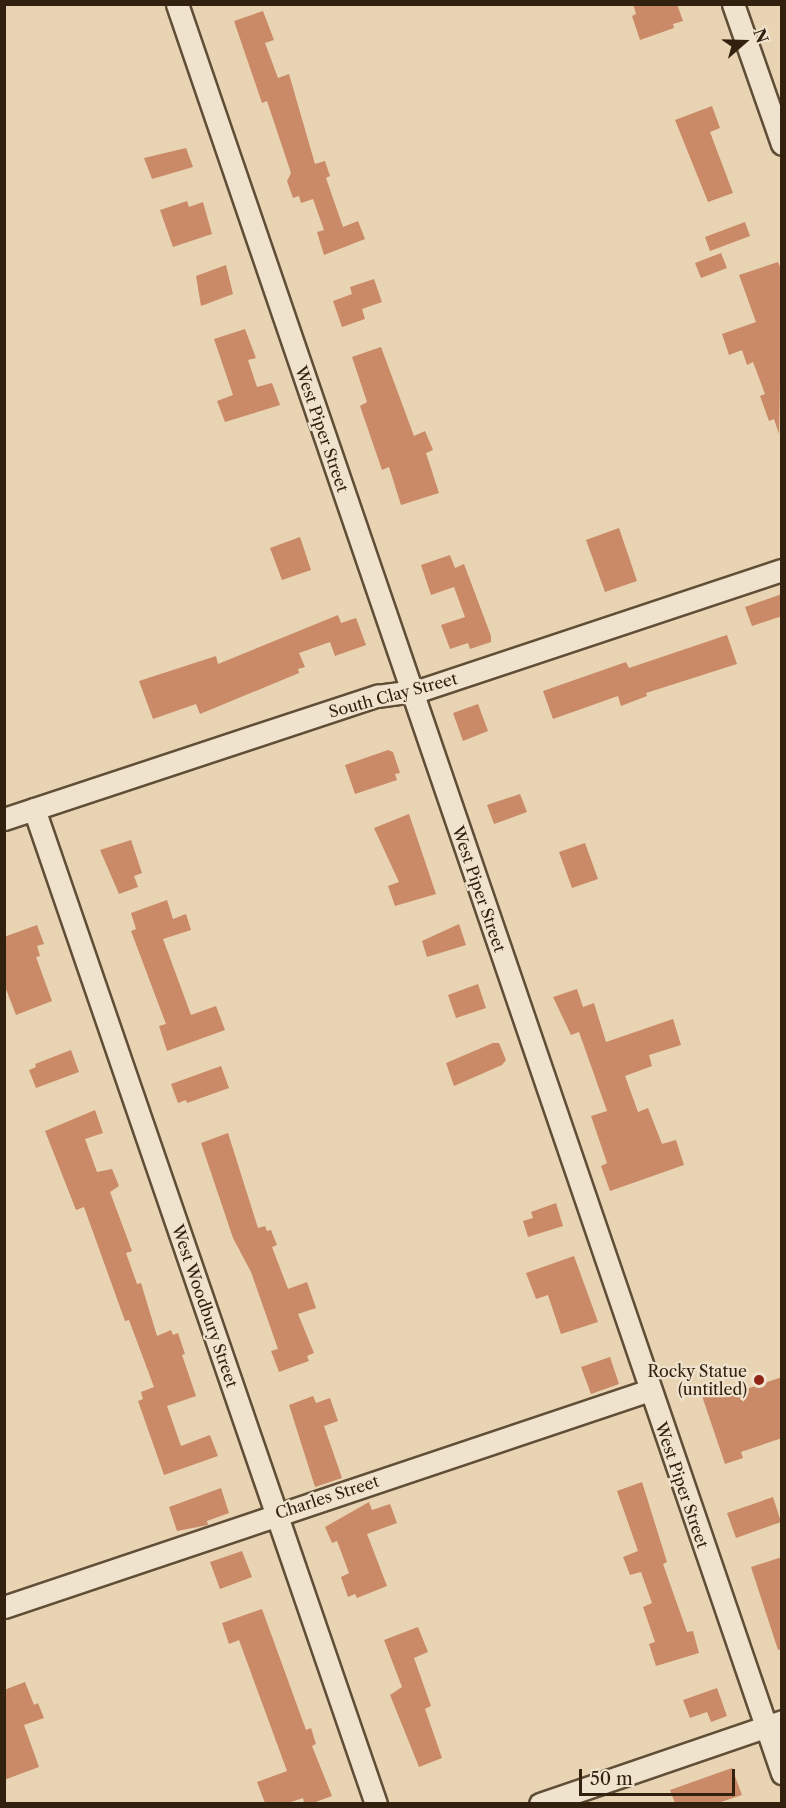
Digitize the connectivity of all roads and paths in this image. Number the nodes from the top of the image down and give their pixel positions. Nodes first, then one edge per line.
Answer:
1 (177, 4) edge
2 (733, 4) edge
3 (781, 141) edge
4 (782, 570) edge
5 (412, 691) junction
6 (34, 809) junction
7 (4, 819) edge
8 (650, 1390) junction
9 (277, 1513) junction
10 (4, 1607) edge
11 (773, 1724) edge
12 (782, 1773) edge
13 (376, 1803) edge
14 (540, 1803) edge

1 - 5 street, West Piper Street
2 - 3 street
4 - 5 street, South Clay Street
5 - 6 street, South Clay Street
5 - 8 street, West Piper Street
6 - 7 street, South Clay Street
6 - 9 street, West Woodbury Street
8 - 9 street, Charles Street
8 - 11 street, West Piper Street
9 - 10 street, Charles Street
9 - 13 street, West Woodbury Street
11 - 12 street, West Piper Street
11 - 14 street

